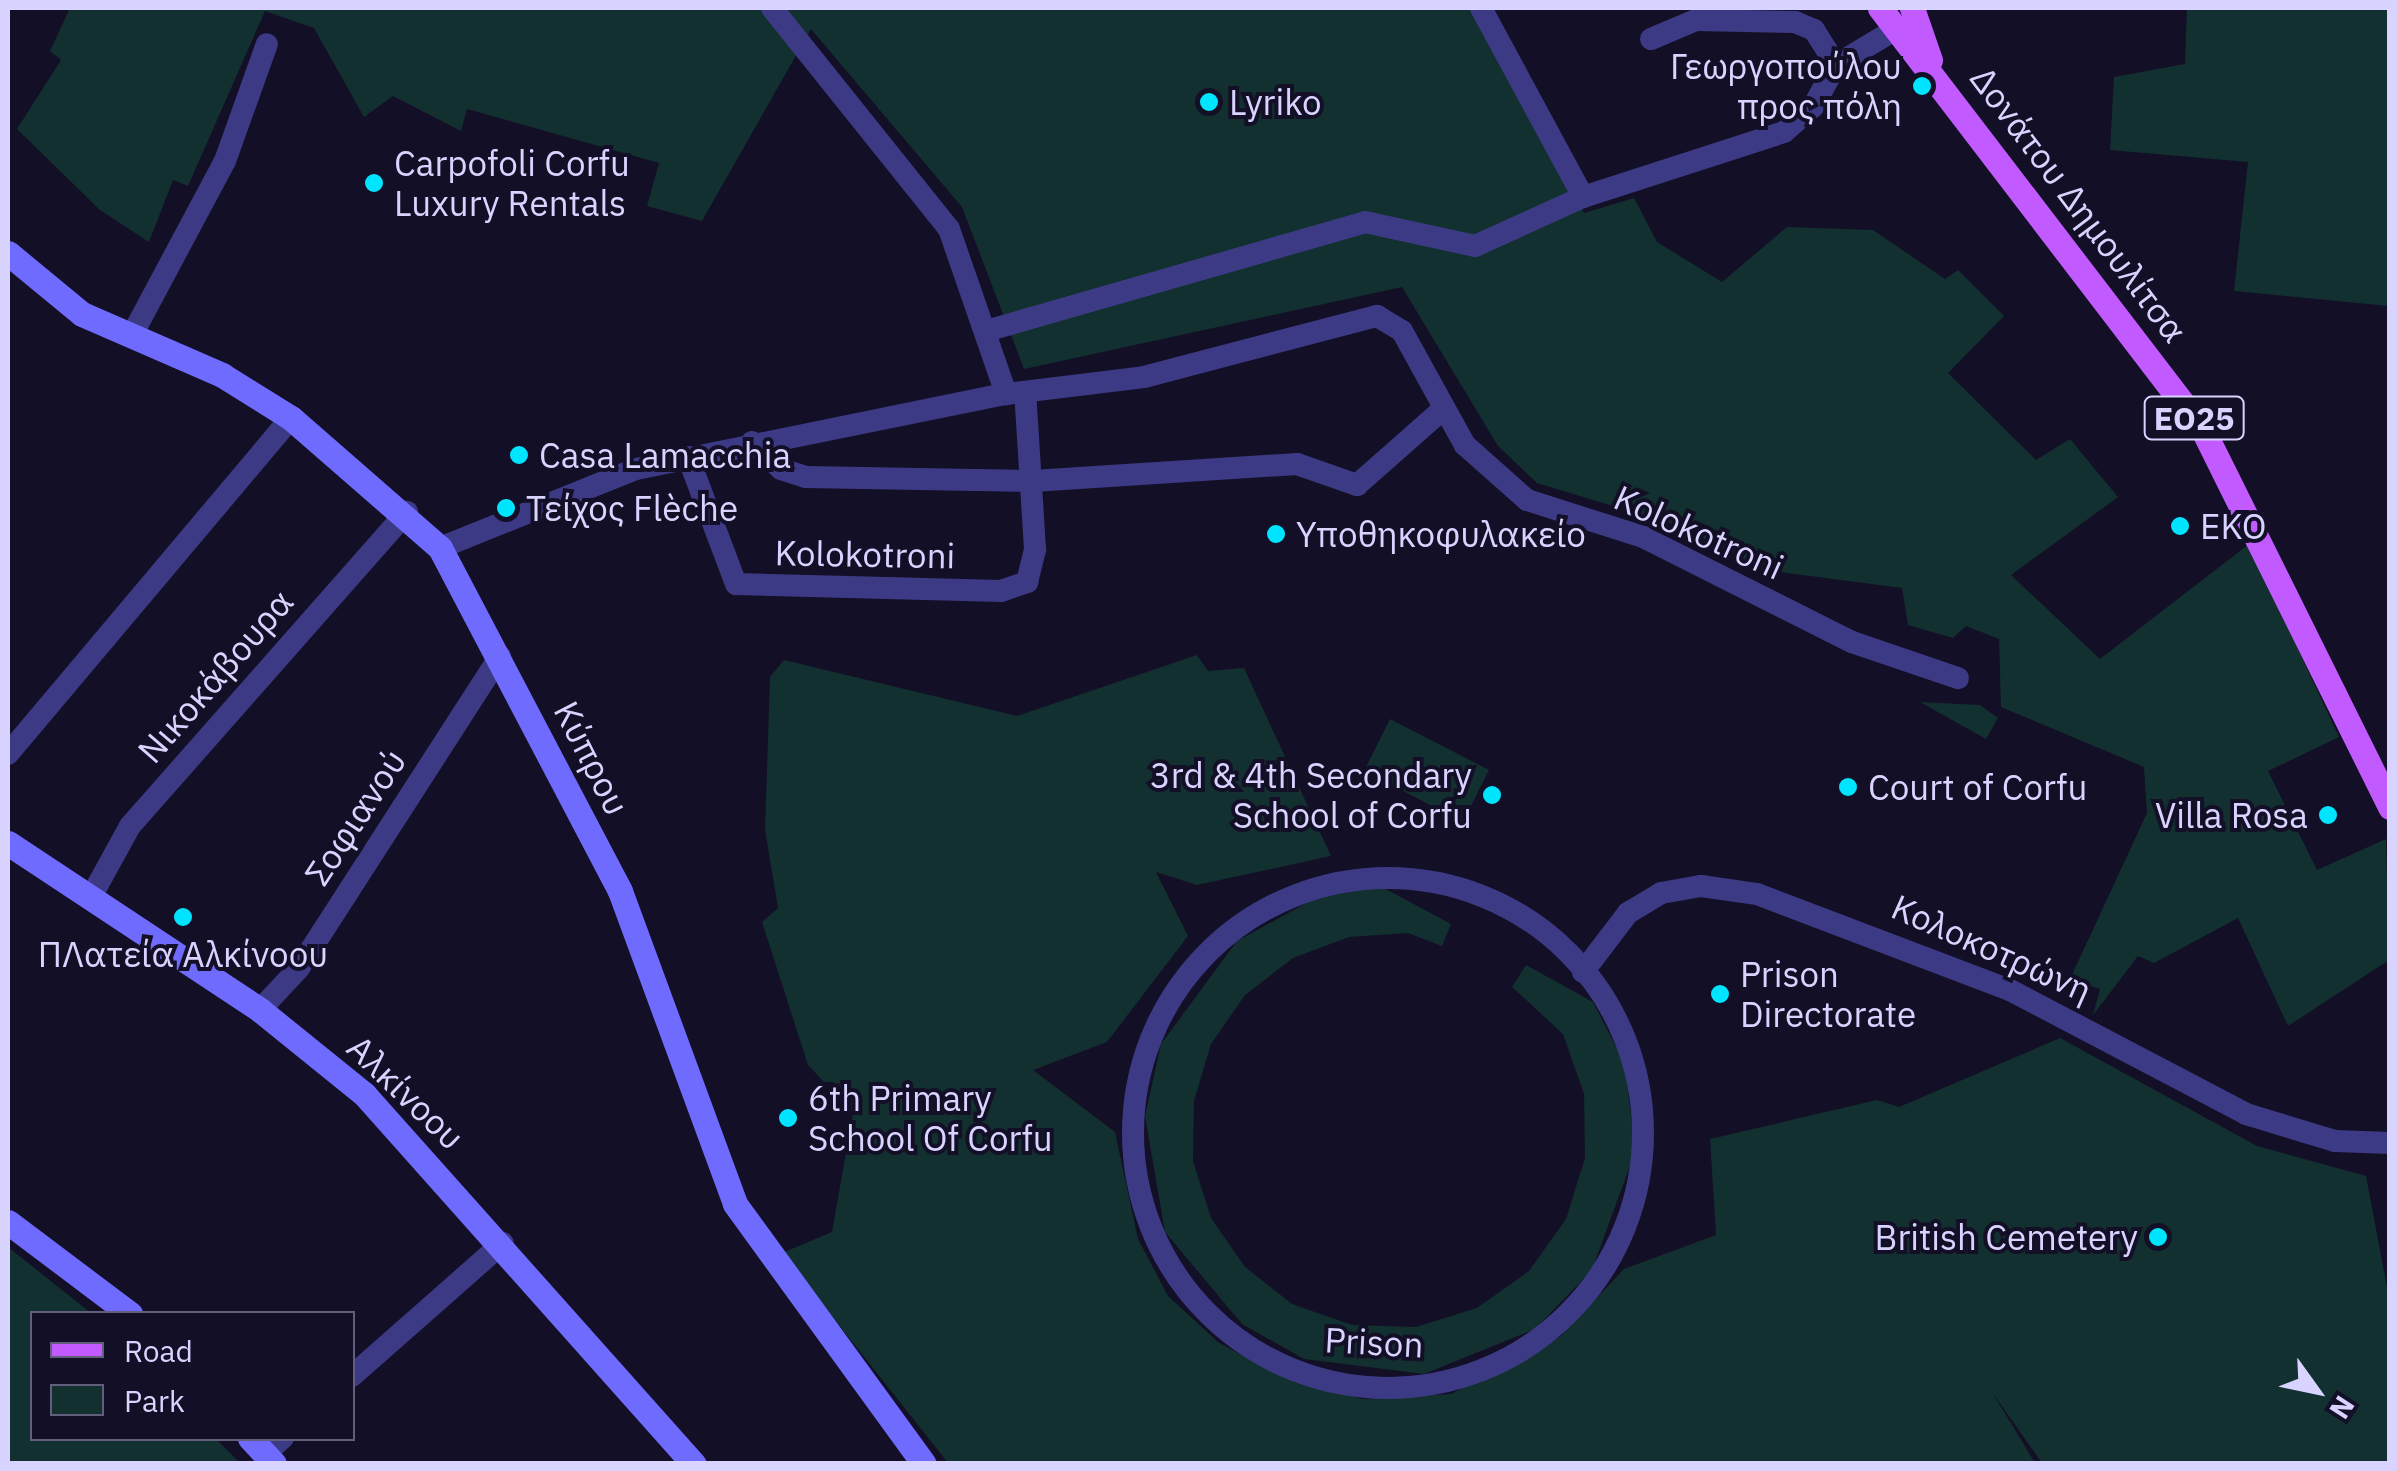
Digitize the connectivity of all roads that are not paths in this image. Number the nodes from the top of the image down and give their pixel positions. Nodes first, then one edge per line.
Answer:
1 (772, 8) edge
2 (1480, 8) edge
3 (1880, 8) edge
4 (1912, 8) edge
5 (1692, 14) edge
6 (1896, 29) junction
7 (1652, 39) dead end
8 (267, 44) dead end
9 (1836, 65) junction
10 (1933, 70) junction
11 (1583, 197) junction
12 (8, 253) edge
13 (986, 330) junction
14 (132, 336) junction
15 (1016, 393) junction
16 (1442, 410) junction
17 (291, 418) junction
18 (752, 442) junction
19 (688, 457) junction
20 (1033, 481) junction
21 (407, 512) junction
22 (440, 548) junction
23 (500, 656) junction
24 (1958, 678) dead end
25 (8, 754) edge
26 (2390, 806) edge
27 (8, 843) edge
28 (91, 897) junction
29 (1583, 972) junction
30 (260, 1010) junction
31 (2390, 1143) edge
32 (8, 1222) edge
33 (503, 1242) junction
34 (126, 1311) edge
35 (355, 1373) edge
36 (694, 1464) edge
37 (924, 1464) edge

1 - 13 street, Kolokotroni
2 - 11 street
3 - 6 main road, ΕΟ25
4 - 10 main road, ΕΟ25
5 - 7 street
5 - 9 street
6 - 9 street
6 - 10 main road, ΕΟ25
8 - 14 street
9 - 11 street
10 - 26 main road, Δονάτου Δημουλίτσα / ΕΟ25
11 - 13 street
12 - 14 street, Κύπρου
13 - 15 street, Kolokotroni
14 - 17 street, Κύπρου
15 - 16 street, Kolokotroni
15 - 18 street, Kolokotroni
15 - 20 street, Kolokotroni
16 - 20 street
16 - 24 street, Kolokotroni
17 - 21 street, Κύπρου
17 - 25 street
18 - 19 street, Kolokotroni
18 - 20 street
19 - 20 street, Kolokotroni
19 - 22 street, Kolokotroni
21 - 22 street, Κύπρου
21 - 28 street, Νικοκάβουρα
22 - 23 street, Κύπρου
23 - 30 street, Σοφιανού
23 - 37 street, Κύπρου
27 - 28 street, Αλκίνοου
28 - 30 street, Αλκίνοου
29 - 29 street, Prison
29 - 31 street, Κολοκοτρώνη
30 - 33 street, Αλκίνοου
32 - 34 street
33 - 35 street
33 - 36 street, Αλκίνοου

